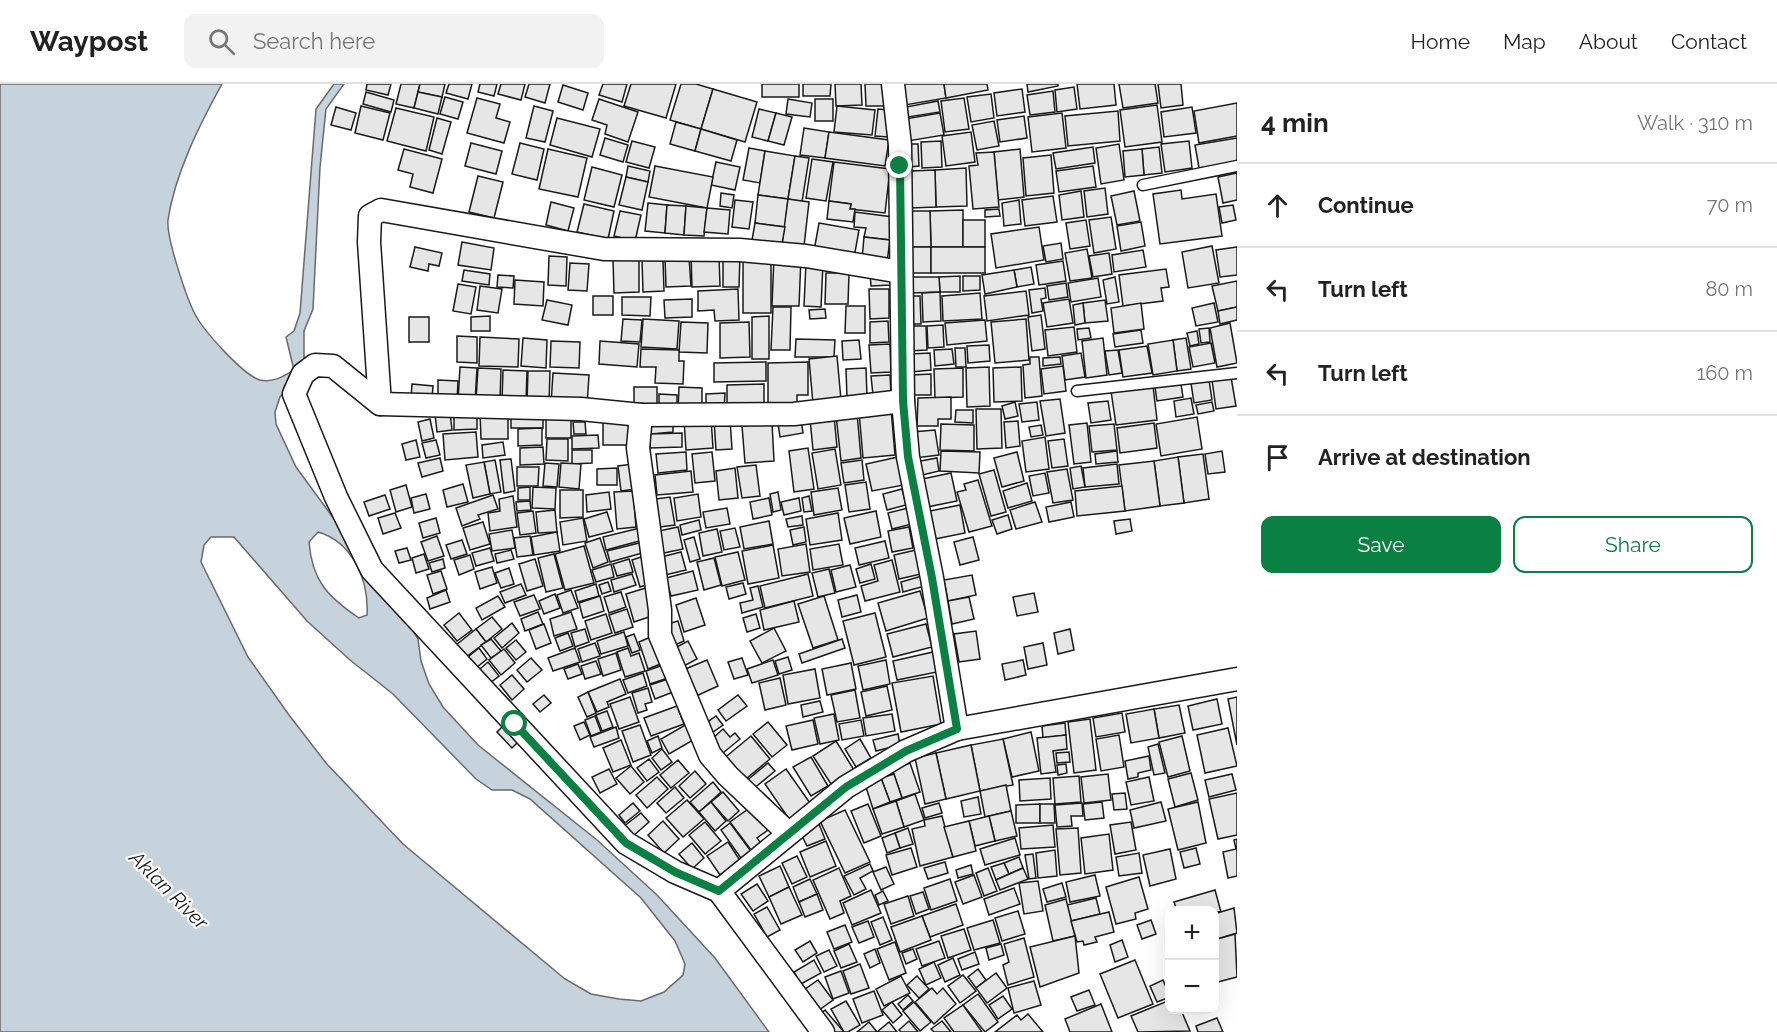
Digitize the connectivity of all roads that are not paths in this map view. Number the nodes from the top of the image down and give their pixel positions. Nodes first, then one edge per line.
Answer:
1 (893, 84) edge
2 (1237, 166) edge
3 (1143, 185) dead end
4 (901, 272) junction
5 (1237, 373) edge
6 (1077, 391) dead end
7 (903, 401) junction
8 (380, 404) junction
9 (641, 415) junction
10 (1237, 679) edge
11 (957, 729) junction
12 (788, 833) junction
13 (719, 891) junction
14 (823, 1032) edge

1 - 4 street
2 - 3 lane
4 - 7 street
4 - 8 street
5 - 6 lane
7 - 9 street
7 - 11 street
8 - 9 street
8 - 13 street
9 - 12 street
10 - 11 street
11 - 12 street
12 - 13 street
13 - 14 street

